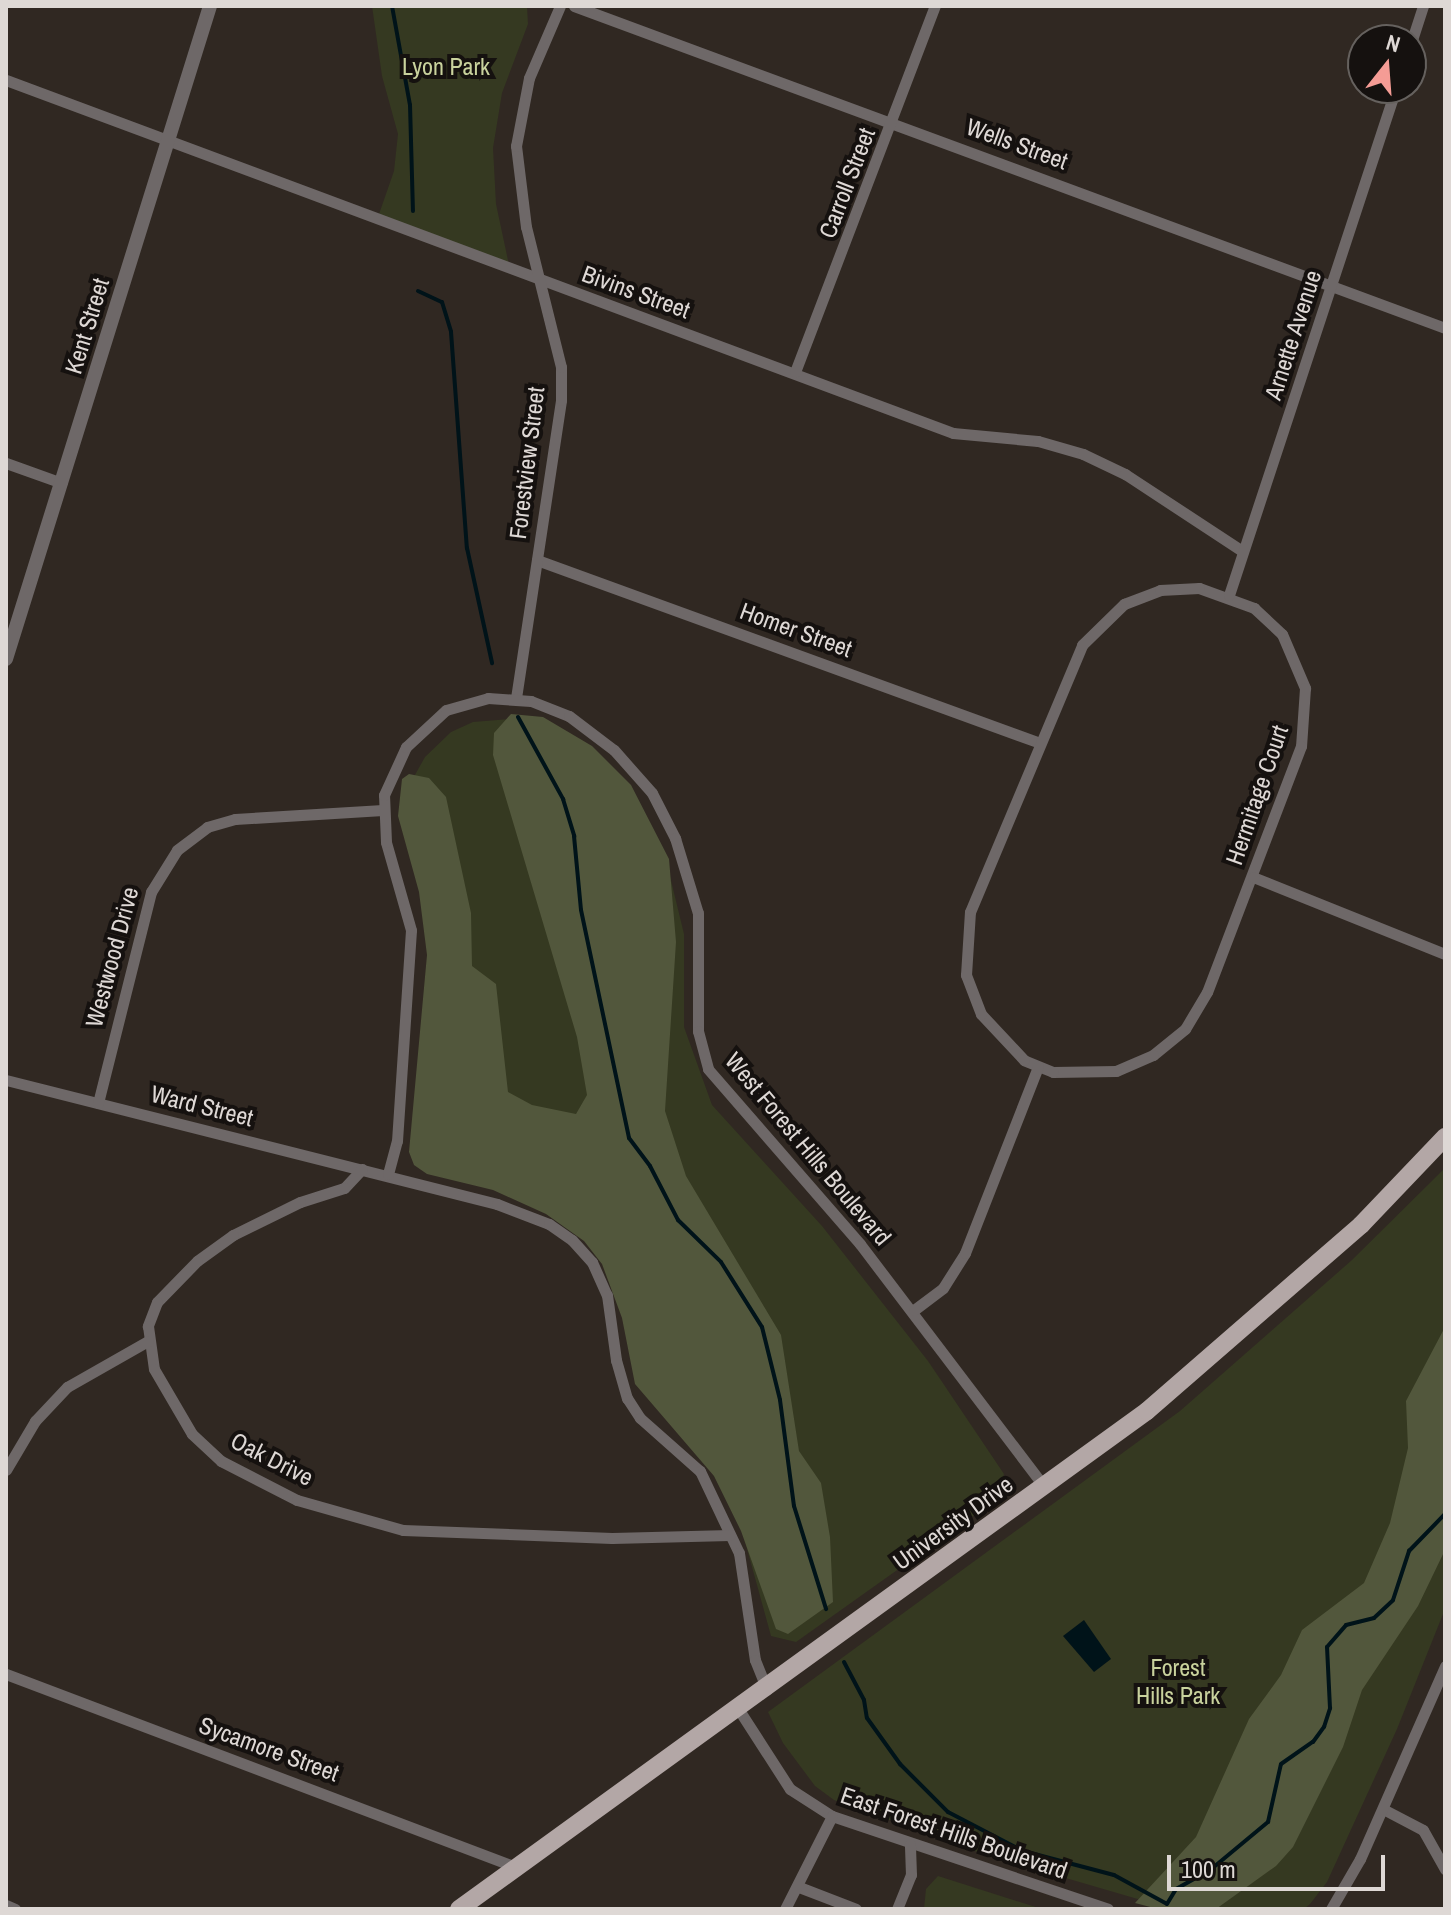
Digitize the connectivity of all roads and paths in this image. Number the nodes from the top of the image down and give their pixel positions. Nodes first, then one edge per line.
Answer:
1 (210, 6) edge
2 (560, 6) edge
3 (574, 6) edge
4 (935, 6) edge
5 (6, 80) edge
6 (1391, 104) edge
7 (893, 123) junction
8 (167, 143) junction
9 (540, 281) junction
10 (1332, 287) junction
11 (1445, 328) edge
12 (795, 372) junction
13 (6, 463) edge
14 (62, 483) junction
15 (1242, 551) junction
16 (537, 560) junction
17 (1229, 595) junction
18 (6, 659) edge
19 (516, 698) junction
20 (1040, 743) junction
21 (383, 810) junction
22 (1253, 877) junction
23 (1445, 954) edge
24 (1038, 1067) junction
25 (6, 1080) edge
26 (98, 1103) junction
27 (1445, 1137) edge
28 (362, 1169) junction
29 (388, 1174) junction
30 (914, 1310) junction
31 (148, 1341) junction
32 (6, 1470) edge
33 (1044, 1486) junction
34 (730, 1535) junction
35 (1445, 1666) edge
36 (6, 1674) edge
37 (767, 1690) junction
38 (739, 1710) junction
39 (1383, 1809) junction
40 (832, 1816) junction
41 (910, 1844) junction
42 (516, 1867) junction
43 (1445, 1869) edge
44 (799, 1887) junction
45 (6, 1905) edge
46 (15, 1909) edge
47 (459, 1909) edge
48 (785, 1909) edge
49 (856, 1909) edge
50 (897, 1909) edge
51 (1108, 1909) edge
52 (1331, 1909) edge

1 - 8 street, Kent Street
2 - 9 street, Forestview Street
3 - 7 street, Wells Street
4 - 7 street, Carroll Street
5 - 8 street, Bivins Street
6 - 10 street, Arnette Avenue
7 - 10 street, Wells Street
7 - 12 street, Carroll Street
8 - 9 street, Bivins Street
8 - 14 street, Kent Street
9 - 12 street, Bivins Street
9 - 16 street, Forestview Street
10 - 11 street, Wells Street
10 - 15 street, Arnette Avenue
12 - 15 street, Bivins Street
13 - 14 street
14 - 18 street, Kent Street
15 - 17 street, Arnette Avenue
16 - 19 street, Forestview Street
16 - 20 street, Homer Street
17 - 20 street, Hermitage Court
17 - 22 street, Hermitage Court
19 - 21 street, West Forest Hills Boulevard
19 - 30 street, West Forest Hills Boulevard
20 - 24 street, Hermitage Court
21 - 26 street, Westwood Drive
21 - 29 street, West Forest Hills Boulevard
22 - 23 street
22 - 24 street, Hermitage Court
24 - 30 street
25 - 26 street, Ward Street
26 - 28 street, Ward Street
27 - 33 main road, University Drive
28 - 29 street, Ward Street
28 - 31 street, Oak Drive
29 - 34 street
30 - 33 street, West Forest Hills Boulevard
31 - 32 street
31 - 34 street, Oak Drive
33 - 37 main road, University Drive
34 - 37 street
35 - 39 street
36 - 42 street, Sycamore Street
37 - 38 main road, University Drive
38 - 40 street, East Forest Hills Boulevard
38 - 42 main road, University Drive
39 - 43 street
39 - 52 street
40 - 41 street, East Forest Hills Boulevard
40 - 44 street
41 - 50 street
41 - 51 street, East Forest Hills Boulevard
42 - 47 main road, University Drive
44 - 48 street
44 - 49 street
45 - 46 street

